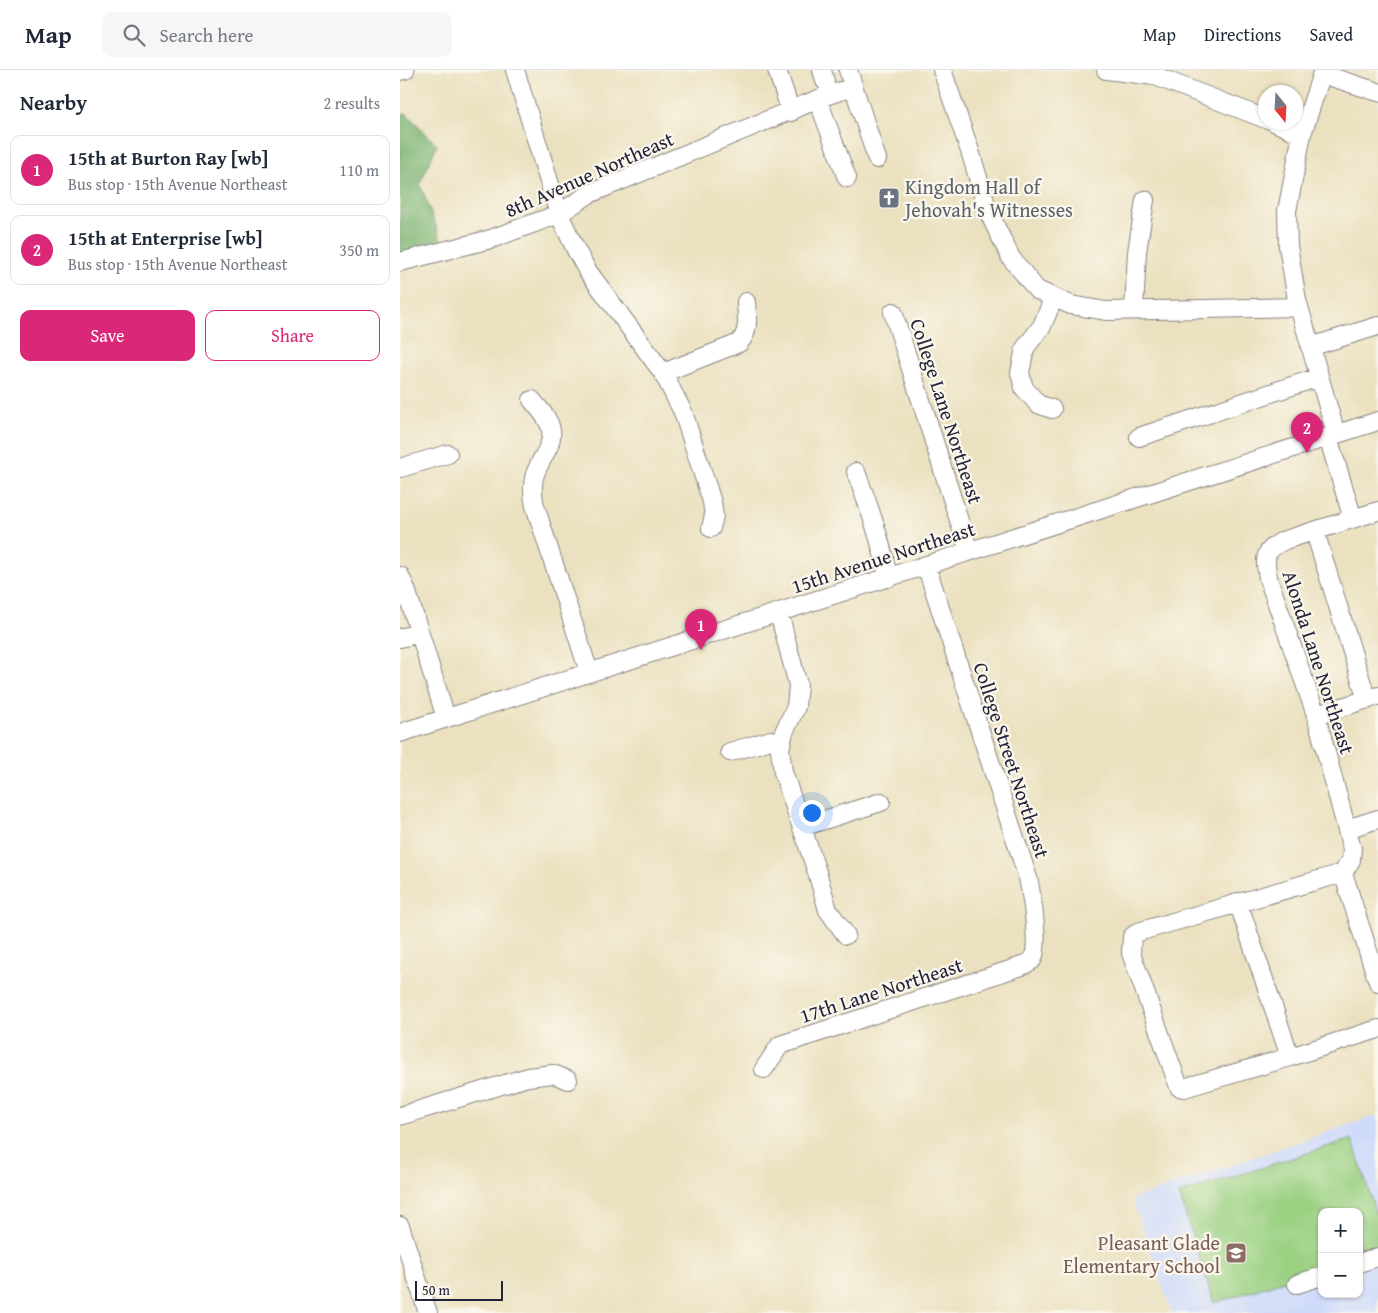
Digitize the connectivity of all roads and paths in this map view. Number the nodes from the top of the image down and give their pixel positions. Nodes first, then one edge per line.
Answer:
1 (405, 70) edge
2 (515, 70) edge
3 (777, 70) edge
4 (848, 70) edge
5 (942, 70) edge
6 (1106, 70) edge
7 (400, 72) edge
8 (1322, 72) edge
9 (853, 87) junction
10 (1378, 92) edge
11 (818, 100) junction
12 (791, 112) junction
13 (1258, 116) edge
14 (1293, 130) edge
15 (1302, 134) junction
16 (877, 159) dead end
17 (847, 178) dead end
18 (1145, 200) dead end
19 (559, 214) junction
20 (400, 262) edge
21 (1054, 297) junction
22 (746, 302) dead end
23 (1299, 307) junction
24 (1134, 310) junction
25 (893, 312) dead end
26 (1378, 326) edge
27 (1310, 347) junction
28 (663, 373) junction
29 (1319, 377) junction
30 (532, 400) dead end
31 (1052, 409) dead end
32 (1378, 421) edge
33 (1332, 436) junction
34 (1139, 437) dead end
35 (448, 454) dead end
36 (400, 468) edge
37 (856, 472) dead end
38 (1378, 511) edge
39 (1353, 519) junction
40 (711, 528) dead end
41 (1315, 532) junction
42 (969, 552) junction
43 (926, 566) junction
44 (400, 576) edge
45 (888, 578) junction
46 (779, 613) junction
47 (420, 633) junction
48 (400, 638) edge
49 (589, 672) junction
50 (1373, 698) edge
51 (1316, 715) junction
52 (446, 718) junction
53 (400, 733) edge
54 (781, 743) junction
55 (730, 752) dead end
56 (881, 802) dead end
57 (1378, 819) edge
58 (802, 827) junction
59 (1347, 829) junction
60 (1343, 873) junction
61 (1238, 902) junction
62 (846, 935) dead end
63 (1371, 937) edge
64 (1022, 966) joint
65 (1378, 982) edge
66 (1378, 1029) edge
67 (1290, 1057) junction
68 (764, 1068) dead end
69 (568, 1080) dead end
70 (400, 1116) edge
71 (400, 1226) edge
72 (1378, 1257) edge
73 (1363, 1262) edge
74 (1318, 1277) edge
75 (1296, 1284) dead end
76 (428, 1313) edge

1 - 7 street
2 - 19 street
3 - 12 street
4 - 9 street
5 - 21 street
6 - 13 street
8 - 10 street
8 - 15 street
9 - 11 street, 8th Avenue Northeast
9 - 16 street
11 - 12 street, 8th Avenue Northeast
11 - 17 street
12 - 19 street, 8th Avenue Northeast
14 - 15 street
15 - 23 street
18 - 24 street
19 - 20 street, 8th Avenue Northeast
19 - 28 street
21 - 24 street
21 - 31 street
22 - 28 street
23 - 24 street
23 - 27 street
25 - 42 street, College Lane Northeast
26 - 27 street
27 - 29 street
28 - 40 street
29 - 33 street
29 - 34 street
30 - 49 street
32 - 33 street, 15th Avenue Northeast
33 - 39 street
33 - 42 street, 15th Avenue Northeast
35 - 36 street
37 - 45 street
38 - 39 street, Alonda Lane Northeast
39 - 41 street, Alonda Lane Northeast
41 - 50 street
41 - 51 street, Alonda Lane Northeast
42 - 43 street, 15th Avenue Northeast
43 - 45 street, 15th Avenue Northeast
43 - 64 street, College Street Northeast
44 - 47 street
45 - 46 street, 15th Avenue Northeast
46 - 49 street, 15th Avenue Northeast
46 - 54 street
47 - 48 street
47 - 52 street
49 - 52 street, 15th Avenue Northeast
50 - 51 street
51 - 59 street, Alonda Lane Northeast
52 - 53 street, 15th Avenue Northeast
54 - 55 street
54 - 58 street
56 - 58 street
57 - 59 street
58 - 62 street
59 - 60 street, Alonda Lane Northeast
60 - 61 street
60 - 63 street
61 - 67 street
61 - 67 street
63 - 65 street
64 - 68 street, 17th Lane Northeast
66 - 67 street
69 - 70 street
71 - 76 street
72 - 73 street
74 - 75 street

